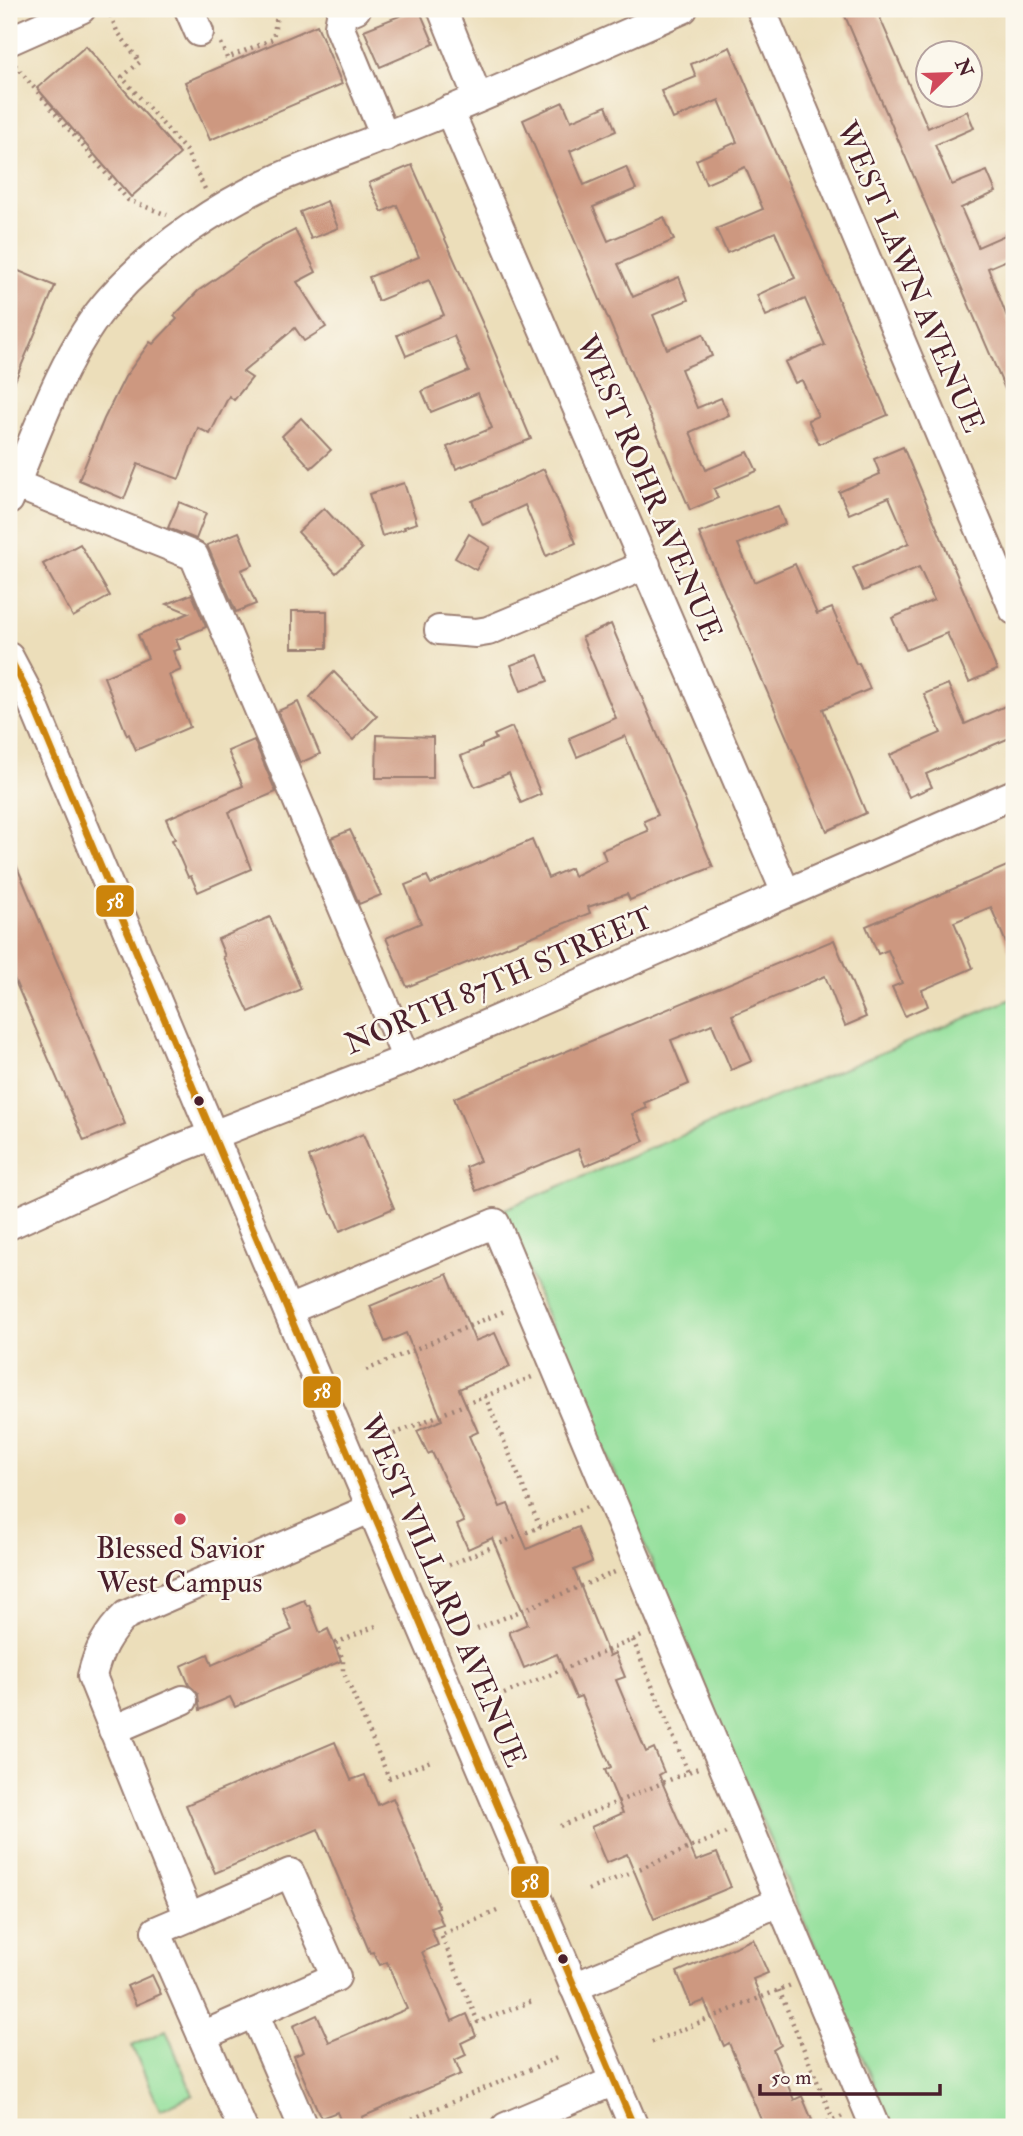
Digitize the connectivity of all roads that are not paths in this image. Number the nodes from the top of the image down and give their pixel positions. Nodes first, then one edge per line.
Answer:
1 (81, 9) edge
2 (356, 9) edge
3 (442, 9) edge
4 (683, 9) edge
5 (761, 9) edge
6 (9, 41) edge
7 (478, 98) junction
8 (449, 110) junction
9 (385, 137) junction
10 (12, 492) edge
11 (646, 565) junction
12 (1014, 610) edge
13 (439, 630) dead end
14 (9, 657) edge
15 (1014, 794) edge
16 (786, 893) junction
17 (407, 1059) junction
18 (214, 1134) junction
19 (9, 1225) edge
20 (288, 1310) junction
21 (372, 1508) junction
22 (183, 1700) dead end
23 (113, 1730) junction
24 (780, 1902) junction
25 (189, 1917) junction
26 (574, 1987) junction
27 (254, 2013) junction
28 (202, 2036) junction
29 (614, 2081) junction
30 (242, 2127) edge
31 (303, 2127) edge
32 (506, 2127) edge
33 (634, 2127) edge
34 (875, 2127) edge

1 - 6 street
2 - 9 street
3 - 7 street
4 - 7 street
5 - 12 street, WEST LAWN AVENUE
7 - 8 street
8 - 9 street
8 - 11 street, WEST ROHR AVENUE
9 - 10 street
10 - 17 street
11 - 13 street
11 - 16 street, WEST ROHR AVENUE
14 - 18 street, WEST VILLARD AVENUE
15 - 16 street, NORTH 87TH STREET
16 - 17 street, NORTH 87TH STREET
17 - 18 street, NORTH 87TH STREET
18 - 19 street, NORTH 87TH STREET
18 - 20 street, WEST VILLARD AVENUE
20 - 21 street, WEST VILLARD AVENUE
20 - 24 street
21 - 23 street
21 - 26 street, WEST VILLARD AVENUE
22 - 23 street
23 - 25 street
24 - 26 street
24 - 34 street
25 - 27 street
25 - 28 street
26 - 29 street, WEST VILLARD AVENUE
27 - 28 street
27 - 31 street
28 - 30 street
29 - 32 street
29 - 33 street, WEST VILLARD AVENUE

